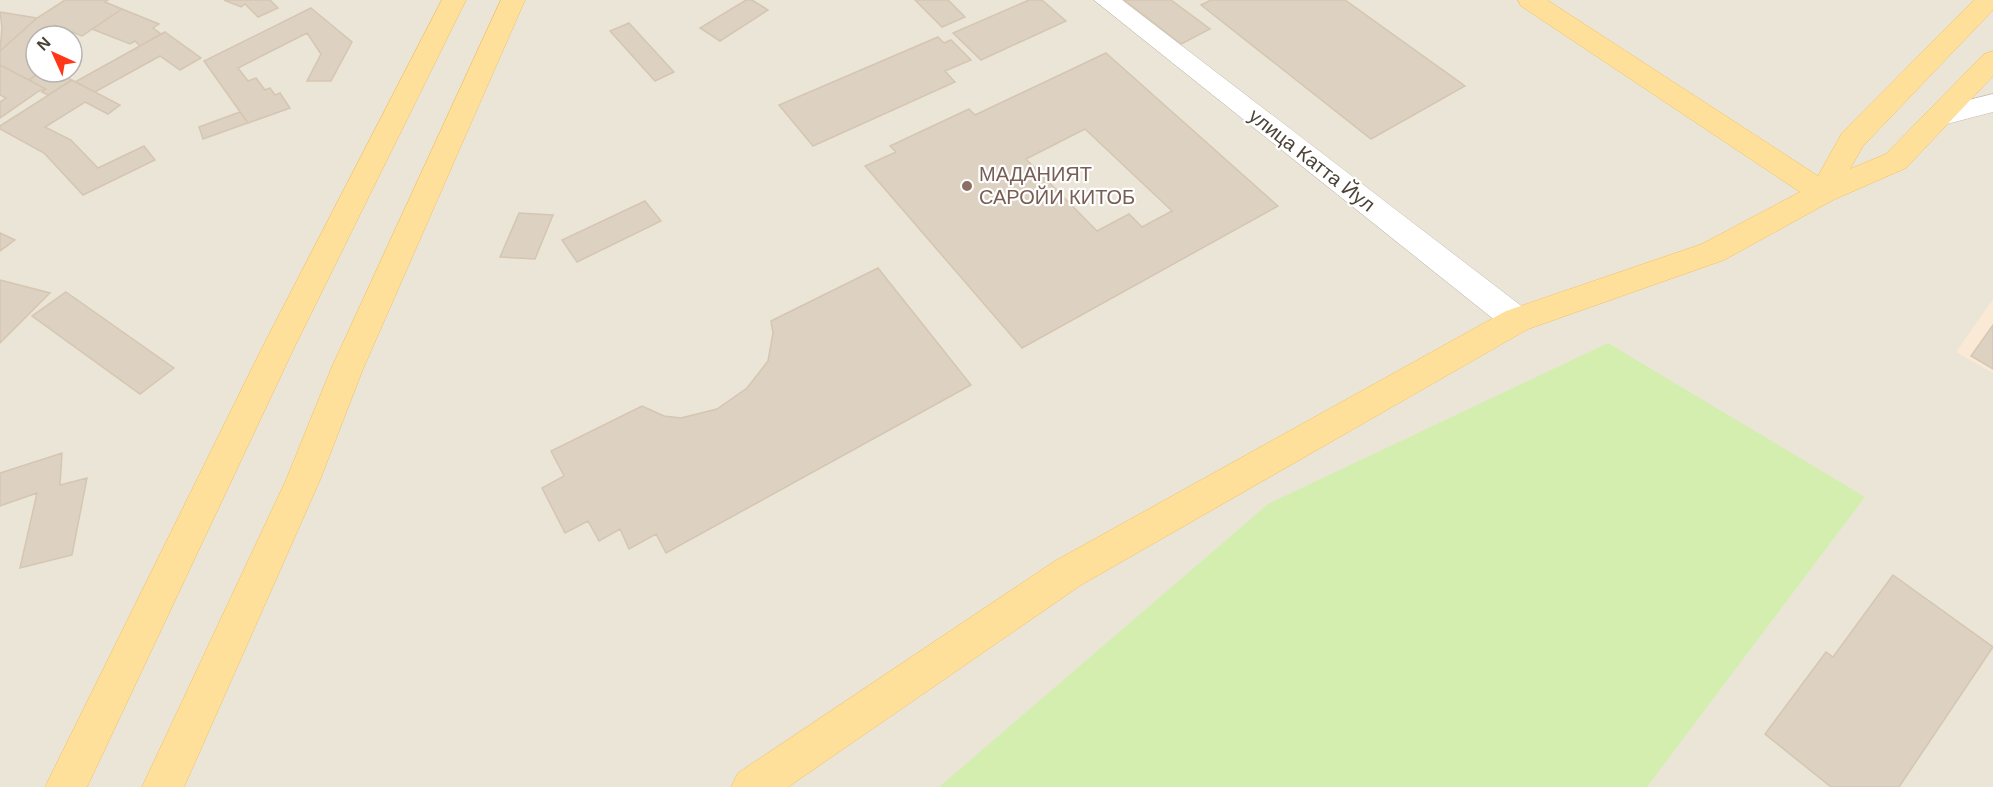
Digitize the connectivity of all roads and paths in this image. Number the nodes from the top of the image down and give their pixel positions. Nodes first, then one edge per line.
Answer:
1 (454, 0) edge
2 (513, 0) edge
3 (1106, 0) edge
4 (1530, 0) edge
5 (1988, 0) edge
6 (1993, 60) edge
7 (1993, 103) edge
8 (1939, 117) junction
9 (1823, 194) junction
10 (1517, 320) junction
11 (66, 787) edge
12 (163, 787) edge
13 (752, 787) edge

1 - 11 main road
2 - 12 main road
3 - 10 lane, улица Катта Йул
4 - 9 main road
5 - 9 main road
6 - 8 main road
7 - 8 lane
8 - 9 main road
9 - 10 main road
10 - 13 main road

